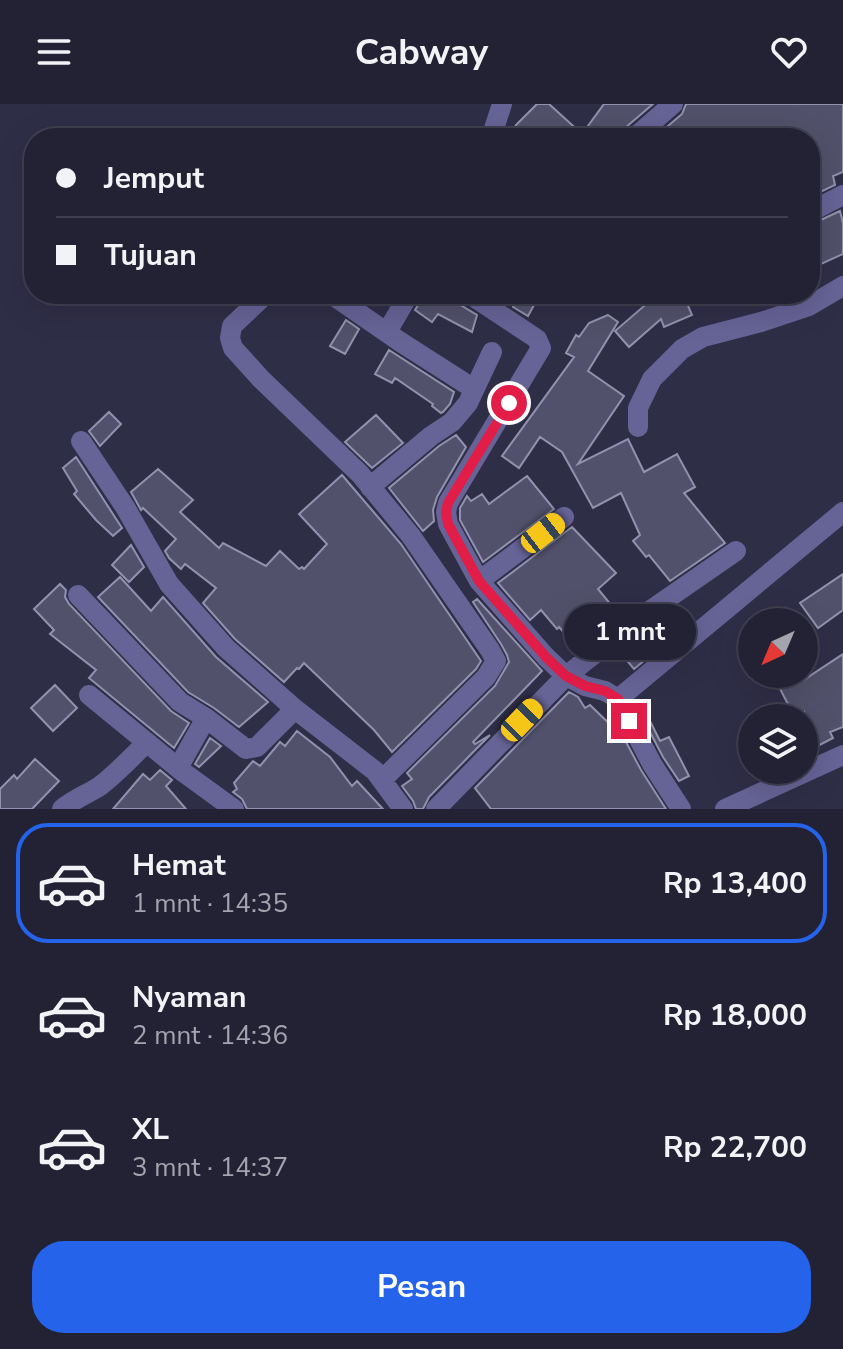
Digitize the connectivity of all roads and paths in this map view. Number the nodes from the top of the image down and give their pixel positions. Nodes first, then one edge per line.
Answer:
1 (502, 104) edge
2 (673, 104) edge
3 (494, 128) edge
4 (645, 128) edge
5 (843, 195) edge
6 (820, 207) edge
7 (843, 286) edge
8 (820, 300) edge
9 (255, 304) edge
10 (346, 304) edge
11 (403, 304) edge
12 (484, 304) edge
13 (812, 304) edge
14 (387, 332) junction
15 (492, 352) dead end
16 (474, 389) junction
17 (638, 427) dead end
18 (81, 441) dead end
19 (370, 487) junction
20 (843, 512) edge
21 (564, 517) dead end
22 (736, 551) dead end
23 (479, 581) junction
24 (78, 595) dead end
25 (566, 676) junction
26 (89, 695) dead end
27 (618, 699) junction
28 (295, 709) junction
29 (206, 718) junction
30 (147, 742) junction
31 (843, 755) edge
32 (178, 768) junction
33 (382, 780) junction
34 (62, 809) edge
35 (234, 809) edge
36 (403, 809) edge
37 (436, 809) edge
38 (681, 809) edge
39 (725, 809) edge

1 - 3 street
2 - 4 street
5 - 6 street
7 - 8 street
9 - 19 street
10 - 14 street
11 - 14 street
12 - 23 street
13 - 17 street
14 - 16 street
15 - 16 street
16 - 19 street
18 - 28 street
19 - 33 street
20 - 27 street
21 - 23 street
22 - 25 street
23 - 25 street
24 - 29 street
25 - 27 street
25 - 37 street
26 - 30 street
27 - 38 street
28 - 29 street
28 - 33 street
29 - 32 street
30 - 32 street
30 - 34 street
31 - 39 street
32 - 35 street
33 - 36 street

